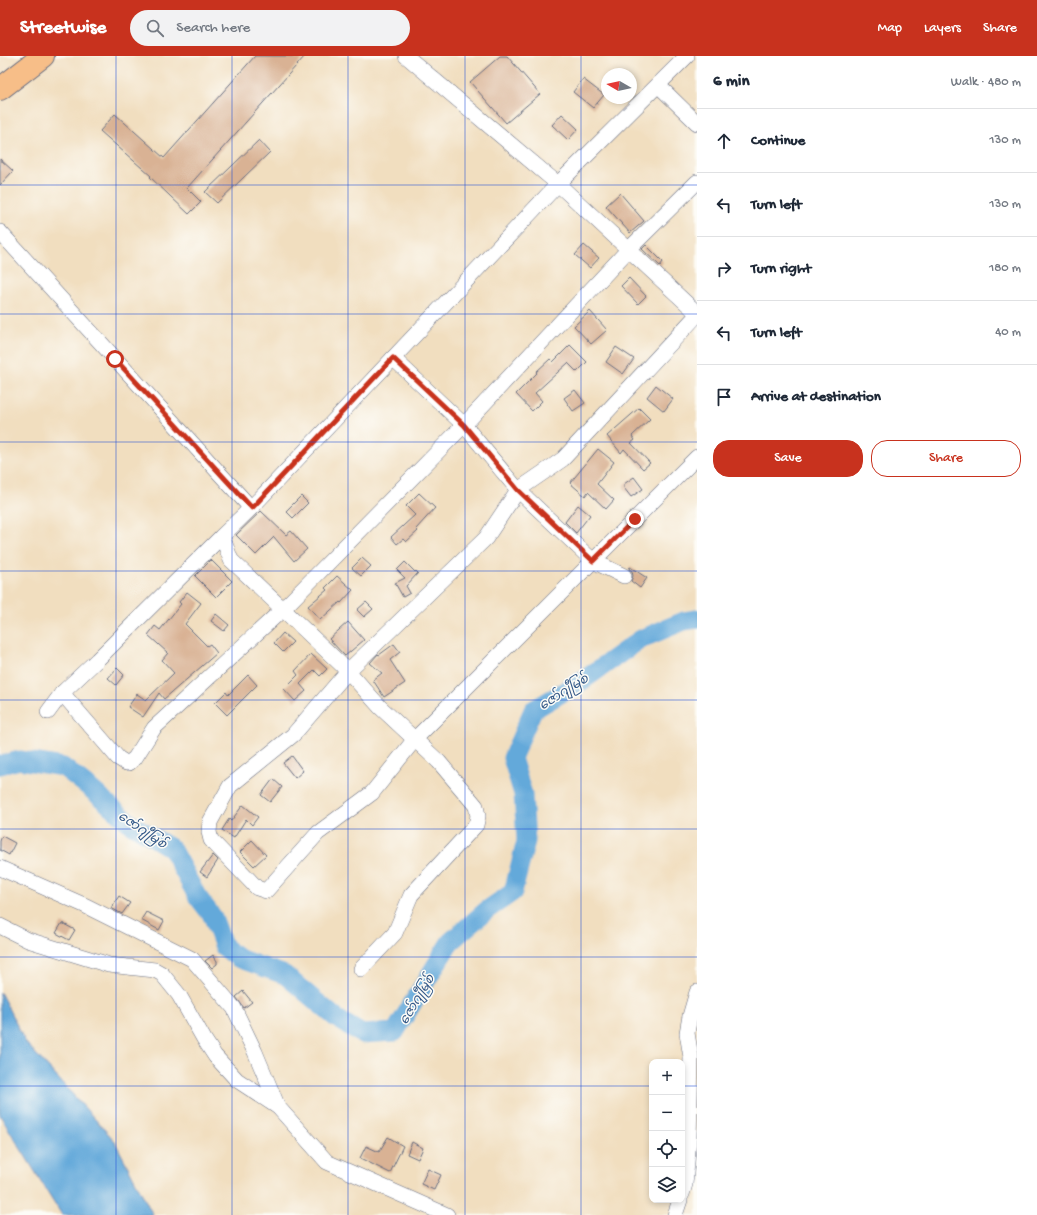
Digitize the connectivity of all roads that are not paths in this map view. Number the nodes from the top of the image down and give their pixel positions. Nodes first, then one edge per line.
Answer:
1 (43, 56) edge
2 (406, 56) edge
3 (687, 56) edge
4 (658, 85) junction
5 (1, 87) edge
6 (697, 124) edge
7 (697, 182) edge
8 (558, 184) junction
9 (0, 232) edge
10 (629, 249) junction
11 (697, 314) edge
12 (393, 358) junction
13 (464, 425) junction
14 (697, 457) edge
15 (518, 490) junction
16 (252, 508) junction
17 (222, 536) junction
18 (593, 561) junction
19 (624, 576) dead end
20 (283, 610) junction
21 (348, 671) junction
22 (62, 693) junction
23 (48, 712) dead end
24 (415, 739) junction
25 (0, 868) edge
26 (0, 926) edge
27 (361, 969) dead end
28 (697, 992) edge
29 (278, 1107) junction
30 (685, 1184) edge
31 (679, 1203) edge
32 (447, 1215) edge
33 (675, 1215) edge

1 - 5 highway
2 - 8 street
3 - 4 street
4 - 6 street
4 - 8 street
7 - 10 street
8 - 10 street
8 - 12 street
9 - 16 street
10 - 11 street
10 - 13 street
11 - 15 street
12 - 13 street
12 - 16 street
13 - 15 street
13 - 20 street
14 - 18 street
15 - 18 street
15 - 21 street
16 - 17 street
17 - 20 street
17 - 22 street
18 - 19 street
18 - 24 street
20 - 21 street
20 - 22 street
21 - 24 street
21 - 24 street
22 - 23 street
24 - 27 street
25 - 29 street
26 - 29 street
28 - 30 street
29 - 32 street
31 - 33 street

